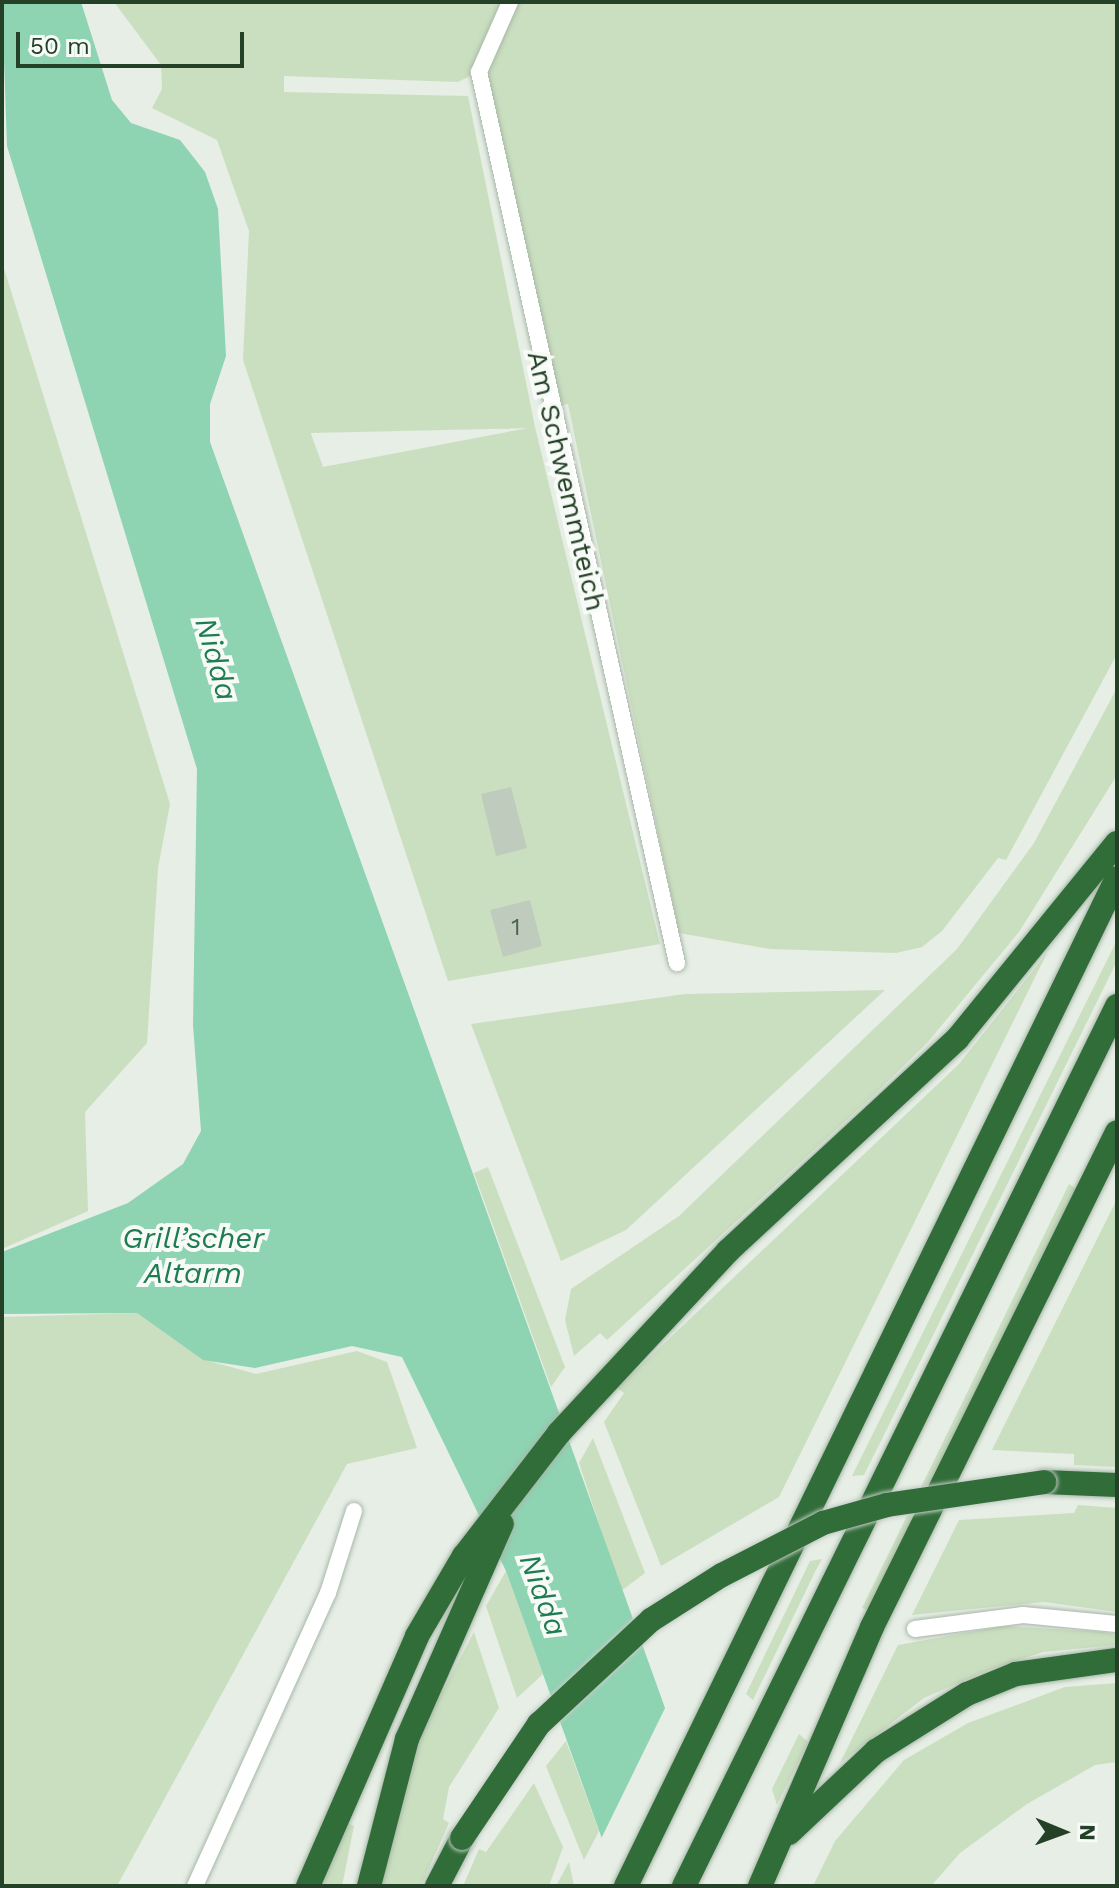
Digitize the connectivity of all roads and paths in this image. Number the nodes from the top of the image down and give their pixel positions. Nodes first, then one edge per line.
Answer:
1 (510, 2) edge
2 (1117, 843) edge
3 (1117, 878) edge
4 (677, 963) dead end
5 (1117, 1006) edge
6 (1117, 1132) edge
7 (522, 1482) junction
8 (1117, 1485) edge
9 (354, 1511) dead end
10 (1117, 1624) edge
11 (915, 1629) dead end
12 (1117, 1660) edge
13 (787, 1835) junction
14 (195, 1886) edge
15 (308, 1886) edge
16 (369, 1886) edge
17 (437, 1886) edge
18 (626, 1886) edge
19 (684, 1886) edge
20 (760, 1886) edge

1 - 4 lane, Am Schwemmteich
2 - 7 highway
3 - 18 highway
5 - 19 highway
6 - 13 highway
7 - 15 highway
7 - 16 highway
8 - 17 highway, bridge
9 - 14 lane
10 - 11 lane
12 - 13 highway
13 - 20 highway

